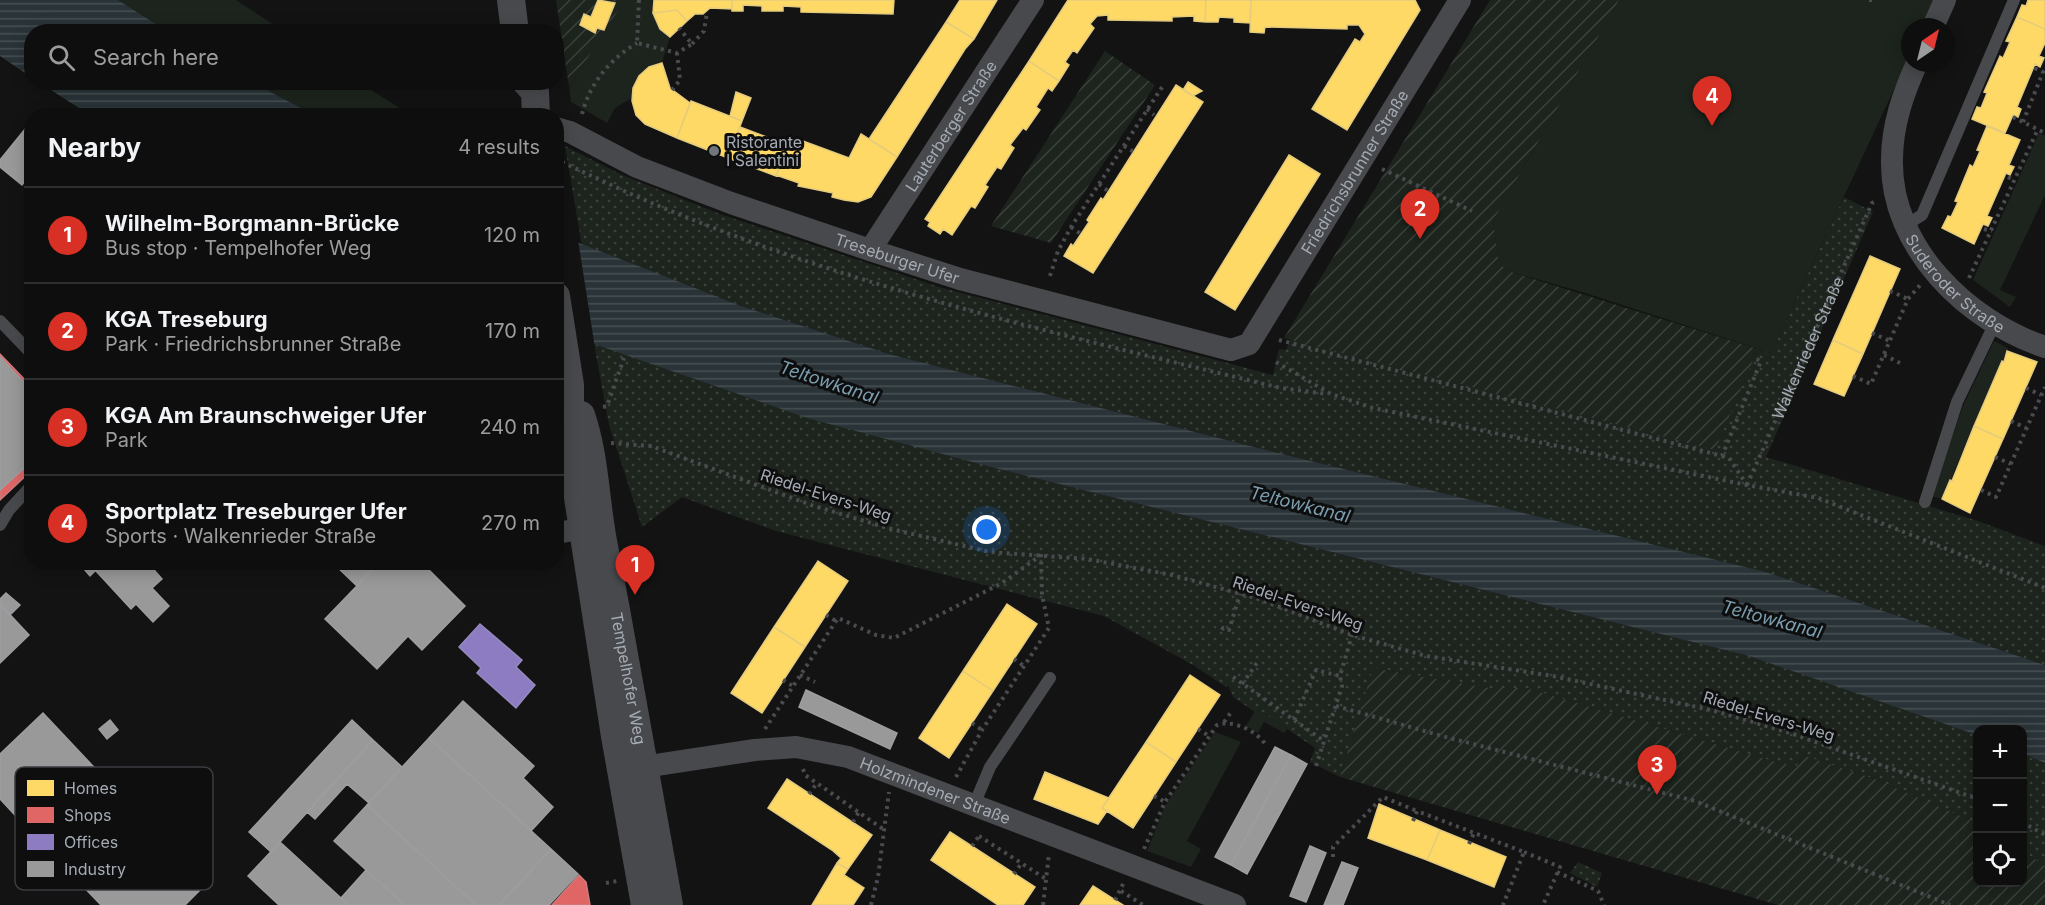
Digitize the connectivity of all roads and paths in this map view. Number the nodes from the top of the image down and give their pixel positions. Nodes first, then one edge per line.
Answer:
1 (511, 0) edge
2 (639, 0) edge
3 (1033, 0) edge
4 (1460, 0) edge
5 (1945, 0) edge
6 (2014, 0) edge
7 (707, 12) dead end
8 (1937, 18) edge
9 (514, 24) edge
10 (679, 28) dead end
11 (638, 43) junction
12 (692, 44) junction
13 (677, 53) junction
14 (2034, 68) dead end
15 (2044, 70) edge
16 (1914, 72) edge
17 (1164, 84) dead end
18 (519, 90) edge
19 (533, 90) edge
20 (672, 90) dead end
21 (520, 108) edge
22 (536, 108) edge
23 (1148, 110) junction
24 (582, 114) dead end
25 (1154, 115) dead end
26 (2013, 117) dead end
27 (2023, 122) junction
28 (2038, 129) junction
29 (564, 130) edge
30 (2045, 133) edge
31 (1124, 146) junction
32 (1134, 152) dead end
33 (1382, 170) dead end
34 (2008, 177) dead end
35 (2014, 180) junction
36 (1099, 184) junction
37 (1108, 191) dead end
38 (1869, 210) dead end
39 (1472, 211) dead end
40 (1906, 225) junction
41 (1071, 227) junction
42 (1984, 229) dead end
43 (1992, 231) junction
44 (1081, 234) dead end
45 (870, 250) junction
46 (1050, 276) dead end
47 (1926, 279) dead end
48 (1968, 282) dead end
49 (1890, 291) dead end
50 (1908, 299) junction
51 (0, 321) edge
52 (1995, 323) junction
53 (1872, 333) dead end
54 (1280, 340) dead end
55 (1890, 341) junction
56 (1249, 344) joint
57 (24, 346) edge
58 (564, 347) edge
59 (2045, 347) edge
60 (1884, 355) junction
61 (624, 358) dead end
62 (1754, 358) dead end
63 (1276, 362) dead end
64 (1900, 363) dead end
65 (1853, 376) dead end
66 (2045, 387) edge
67 (2026, 388) dead end
68 (2041, 395) junction
69 (608, 401) dead end
70 (2011, 421) dead end
71 (2026, 428) junction
72 (609, 444) dead end
73 (1722, 456) junction
74 (1995, 457) dead end
75 (2011, 464) junction
76 (1747, 486) junction
77 (1981, 490) dead end
78 (24, 494) edge
79 (1925, 502) dead end
80 (0, 525) edge
81 (580, 529) edge
82 (1041, 554) junction
83 (2045, 588) edge
84 (1240, 594) junction
85 (826, 615) dead end
86 (836, 621) junction
87 (1222, 630) dead end
88 (1352, 636) junction
89 (1014, 659) dead end
90 (1259, 660) dead end
91 (1024, 666) junction
92 (800, 675) junction
93 (1340, 676) junction
94 (1233, 677) dead end
95 (1050, 678) dead end
96 (783, 680) dead end
97 (815, 682) dead end
98 (1242, 684) junction
99 (793, 687) junction
100 (1336, 705) junction
101 (1232, 711) dead end
102 (1294, 720) junction
103 (1224, 722) junction
104 (972, 723) dead end
105 (1198, 729) dead end
106 (982, 730) junction
107 (763, 733) dead end
108 (1209, 736) junction
109 (1324, 741) junction
110 (1265, 744) dead end
111 (801, 762) dead end
112 (1316, 766) dead end
113 (633, 768) junction
114 (955, 780) dead end
115 (817, 783) junction
116 (889, 789) dead end
117 (809, 794) dead end
118 (1154, 796) dead end
119 (1973, 797) edge
120 (1165, 802) junction
121 (974, 805) junction
122 (1418, 811) junction
123 (859, 812) junction
124 (1413, 820) dead end
125 (852, 822) dead end
126 (2027, 825) edge
127 (883, 829) junction
128 (982, 830) dead end
129 (1474, 833) junction
130 (2045, 835) edge
131 (979, 836) junction
132 (1469, 844) dead end
133 (972, 846) dead end
134 (1050, 850) dead end
135 (1143, 852) dead end
136 (1524, 852) junction
137 (1333, 857) dead end
138 (1021, 864) junction
139 (1557, 872) junction
140 (1014, 874) dead end
141 (1046, 879) junction
142 (617, 880) dead end
143 (606, 883) dead end
144 (1115, 900) dead end
145 (645, 905) edge
146 (669, 905) edge
147 (871, 905) edge
148 (1043, 905) edge
149 (1143, 905) edge
150 (1235, 905) edge
151 (1503, 905) edge
152 (1543, 905) edge
153 (1604, 905) edge
154 (1950, 905) edge

1 - 9 street
2 - 11 path
3 - 45 street, Lauterberger Straße
4 - 56 street, Friedrichsbrunner Straße
5 - 8 street
6 - 40 lane
7 - 12 path
10 - 12 path
11 - 13 path
11 - 24 path
12 - 13 path
13 - 20 path
14 - 15 path
15 - 27 path
16 - 40 street, Suderoder Straße
17 - 23 path
18 - 21 street
19 - 22 street
23 - 25 path
23 - 31 path
26 - 27 path
27 - 28 path
28 - 30 path
28 - 35 path
29 - 45 street, Treseburger Ufer
31 - 32 path
31 - 36 path
33 - 39 path
34 - 35 path
35 - 43 path
36 - 37 path
36 - 41 path
38 - 76 path, Walkenrieder Straße
40 - 52 street, Suderoder Straße
41 - 44 path
41 - 46 path
42 - 43 path
43 - 48 path
45 - 56 street, Treseburger Ufer
47 - 50 path
49 - 50 path
50 - 55 path
51 - 57 lane
52 - 59 street, Suderoder Straße
52 - 79 lane
53 - 55 path
54 - 73 path
55 - 60 path
58 - 81 street, Tempelhofer Weg
60 - 64 path
60 - 65 path
61 - 69 path
62 - 73 path
63 - 76 path
66 - 68 path
67 - 68 path
68 - 71 path
70 - 71 path
71 - 75 path
72 - 82 path, Riedel-Evers-Weg
73 - 76 path
74 - 75 path
75 - 77 path
76 - 83 path
78 - 80 lane
81 - 113 street, Tempelhofer Weg
82 - 84 path, Riedel-Evers-Weg
82 - 86 path
82 - 91 path
84 - 87 path
84 - 88 path, Riedel-Evers-Weg
85 - 86 path
86 - 92 path
88 - 93 path
88 - 119 path, Riedel-Evers-Weg
89 - 91 path
90 - 98 path
91 - 106 path
92 - 97 path
92 - 99 path
93 - 100 path
93 - 102 path
94 - 98 path
95 - 121 lane
96 - 99 path
98 - 102 path
99 - 107 path
100 - 109 path
100 - 154 path
101 - 103 path
102 - 109 path
103 - 108 path
103 - 110 path
104 - 106 path
105 - 108 path
106 - 114 path
108 - 120 path
109 - 112 path
111 - 115 path
113 - 121 street, Holzmindener Straße
113 - 145 street, Tempelhofer Weg
113 - 146 street, Tempelhofer Weg
115 - 117 path
115 - 123 path
116 - 127 path
118 - 120 path
120 - 135 path
121 - 150 street, Holzmindener Straße
122 - 124 path
122 - 129 path
122 - 137 path
123 - 125 path
123 - 127 path
126 - 130 path
127 - 147 path
128 - 131 path
129 - 132 path
129 - 136 path
131 - 133 path
131 - 138 path
134 - 141 path
136 - 139 path
136 - 151 path
138 - 140 path
138 - 141 path
139 - 152 path
139 - 153 path
141 - 148 path
142 - 143 path
144 - 149 path

